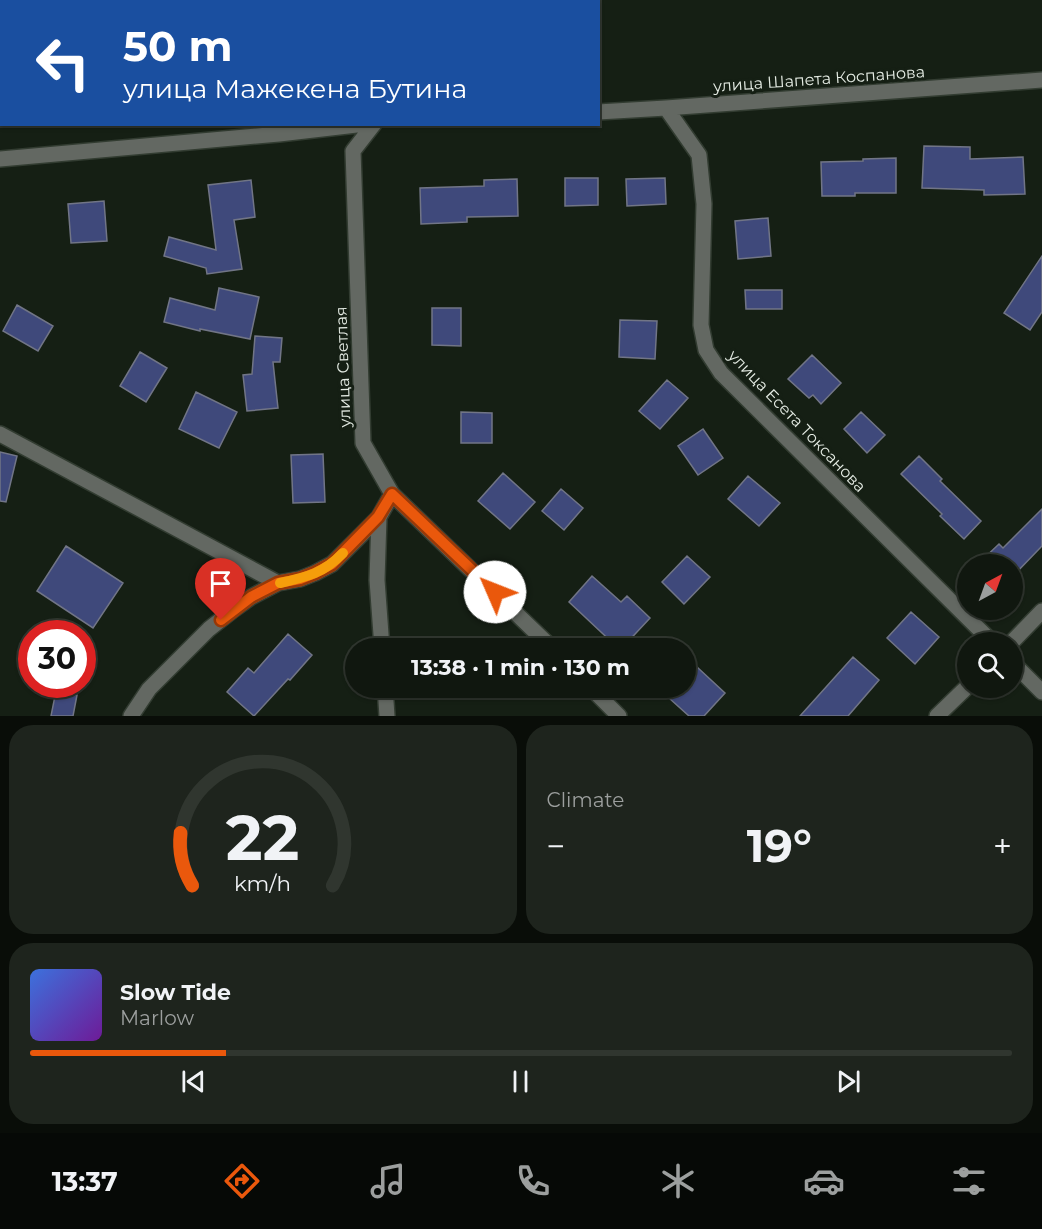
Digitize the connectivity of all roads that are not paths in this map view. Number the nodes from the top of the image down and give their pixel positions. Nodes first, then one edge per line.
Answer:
1 (1042, 80) edge
2 (666, 108) junction
3 (600, 112) edge
4 (349, 126) edge
5 (372, 126) edge
6 (0, 159) edge
7 (0, 434) edge
8 (392, 494) junction
9 (378, 517) junction
10 (278, 583) junction
11 (1042, 611) edge
12 (982, 632) edge
13 (1022, 632) edge
14 (381, 638) edge
15 (542, 638) edge
16 (1023, 673) edge
17 (1042, 692) edge
18 (957, 697) edge
19 (385, 698) edge
20 (601, 698) edge
21 (131, 716) edge
22 (387, 716) edge
23 (619, 716) edge
24 (937, 716) edge

1 - 2 street, улица Шапета Коспанова
2 - 3 street, улица Шапета Коспанова
2 - 12 street, улица Есета Токсанова
4 - 6 street
5 - 8 street, улица Светлая
7 - 10 street
8 - 9 street
8 - 15 street, улица Светлая
9 - 10 street
9 - 14 street
10 - 21 street
11 - 13 street
16 - 17 street
18 - 24 street
19 - 22 street
20 - 23 street

